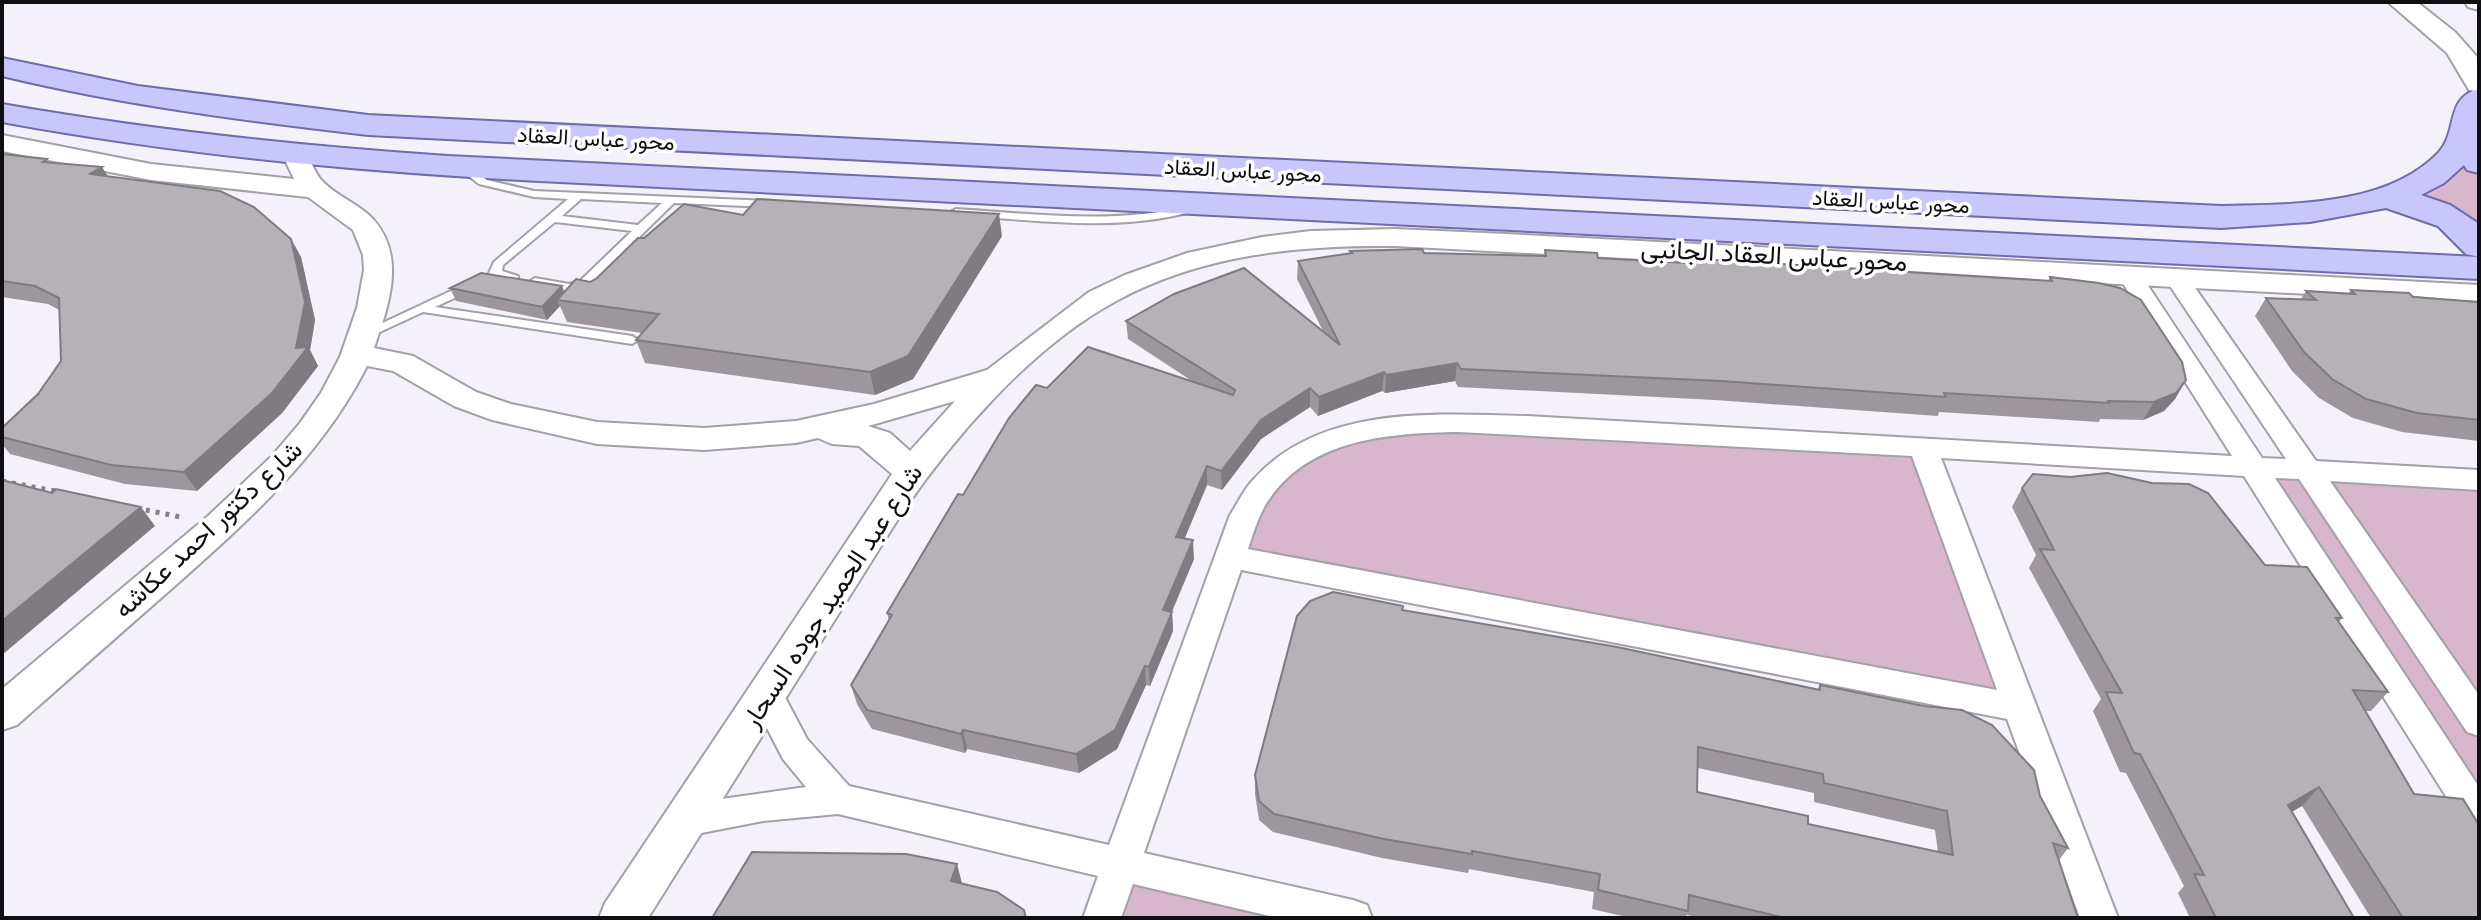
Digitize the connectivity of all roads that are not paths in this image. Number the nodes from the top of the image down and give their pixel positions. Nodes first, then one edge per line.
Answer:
1 (2400, 2) edge
2 (2, 67) edge
3 (2479, 84) edge
4 (2479, 98) edge
5 (2, 113) edge
6 (2, 143) edge
7 (2472, 150) edge
8 (296, 156) junction
9 (466, 169) junction
10 (311, 189) junction
11 (578, 196) junction
12 (2385, 197) junction
13 (671, 200) junction
14 (782, 204) edge
15 (1201, 205) junction
16 (940, 211) edge
17 (553, 218) junction
18 (1391, 226) junction
19 (641, 229) junction
20 (2076, 260) junction
21 (2478, 267) edge
22 (495, 273) junction
23 (2129, 274) junction
24 (2176, 277) junction
25 (580, 286) junction
26 (575, 303) edge
27 (425, 309) junction
28 (632, 340) dead end
29 (362, 344) junction
30 (995, 379) junction
31 (796, 432) junction
32 (1923, 448) junction
33 (2254, 466) junction
34 (2309, 470) junction
35 (911, 472) junction
36 (2479, 480) edge
37 (1230, 557) junction
38 (767, 695) junction
39 (2021, 708) junction
40 (2, 713) edge
41 (2479, 722) edge
42 (838, 799) junction
43 (2479, 817) edge
44 (686, 820) junction
45 (1122, 865) junction
46 (622, 918) edge
47 (1102, 918) edge
48 (1353, 918) edge
49 (2099, 918) edge

1 - 3 main road
2 - 12 main road, محور عباس العقاد
4 - 7 main road
5 - 8 main road, محور عباس العقاد
6 - 10 street
7 - 12 main road, محور عباس العقاد
8 - 9 main road, محور عباس العقاد
8 - 10 street
9 - 11 lane
9 - 15 main road, محور عباس العقاد
10 - 29 street, شارع دكتور احمد عكاشه
11 - 13 lane
11 - 17 lane
12 - 21 main road
13 - 14 lane
13 - 19 lane
15 - 16 lane
15 - 18 main road, محور عباس العقاد
17 - 19 lane
17 - 22 lane
18 - 20 main road, محور عباس العقاد
18 - 30 street, شارع عبد الحميد جوده السحار
19 - 25 lane
20 - 21 main road, محور عباس العقاد
20 - 23 street
21 - 24 street
22 - 25 lane
22 - 27 lane
23 - 24 street
23 - 33 street
24 - 34 street
25 - 26 lane
27 - 28 lane
27 - 29 lane
29 - 31 street
29 - 40 street, شارع دكتور احمد عكاشه
30 - 31 street
30 - 35 street, شارع عبد الحميد جوده السحار
31 - 35 street
32 - 33 street
32 - 37 street
32 - 39 street
33 - 34 street
33 - 43 street
34 - 36 street
34 - 41 street
35 - 38 street, شارع عبد الحميد جوده السحار
37 - 39 street
37 - 45 street
38 - 42 street
38 - 44 street, شارع عبد الحميد جوده السحار
39 - 49 street
42 - 44 street
42 - 45 street
44 - 46 street, شارع عبد الحميد جوده السحار
45 - 47 street
45 - 48 street

